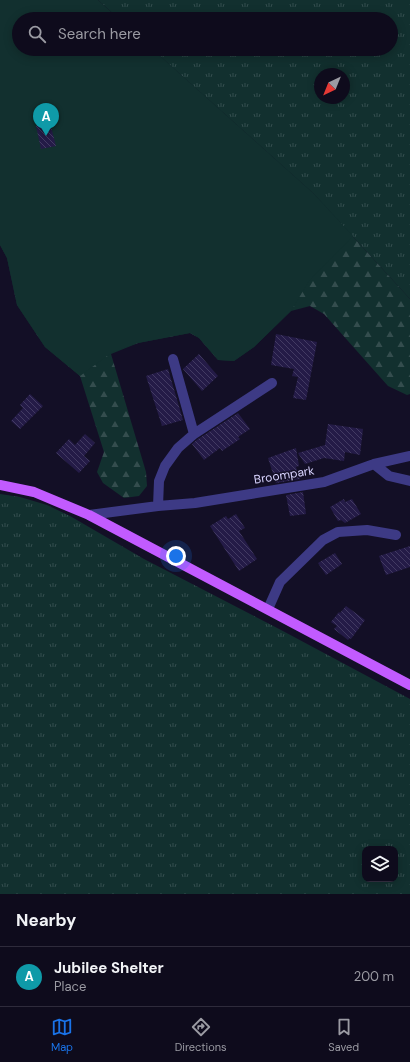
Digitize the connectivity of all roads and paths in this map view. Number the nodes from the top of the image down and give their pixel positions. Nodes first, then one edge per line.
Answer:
1 (173, 359) dead end
2 (272, 383) dead end
3 (194, 434) junction
4 (410, 456) edge
5 (374, 464) junction
6 (410, 481) edge
7 (0, 485) edge
8 (158, 506) junction
9 (89, 515) junction
10 (396, 535) dead end
11 (268, 609) junction
12 (410, 684) edge

1 - 3 street
2 - 3 street
3 - 8 street
4 - 5 street, Broompark
5 - 6 street
5 - 8 street, Broompark
7 - 9 main road
8 - 9 street, Broompark
9 - 11 main road
10 - 11 street
11 - 12 main road

